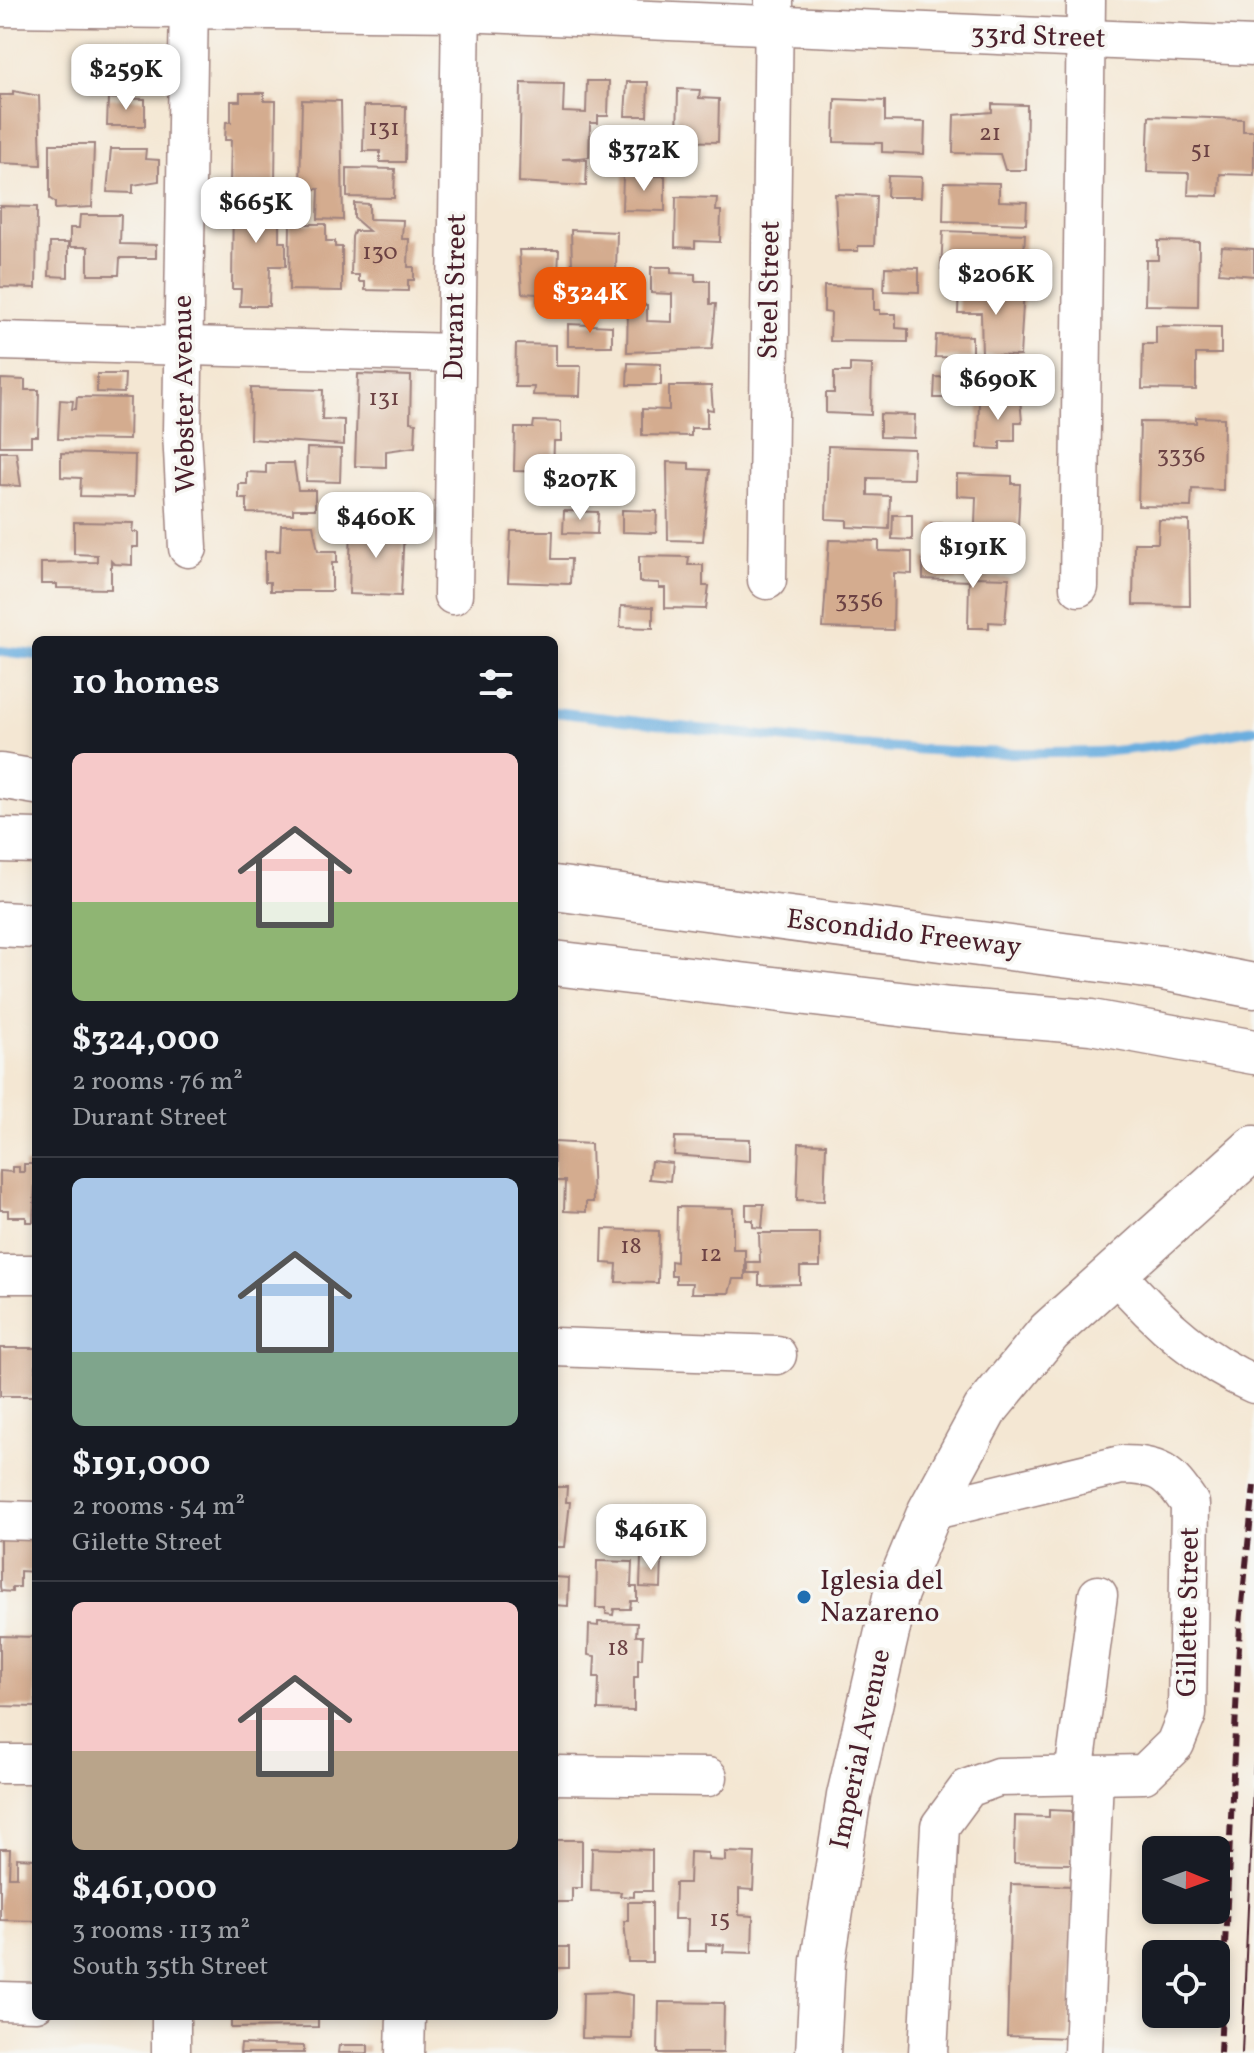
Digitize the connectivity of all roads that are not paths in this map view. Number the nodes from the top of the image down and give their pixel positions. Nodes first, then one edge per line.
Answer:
1 (1086, 0) edge
2 (189, 4) edge
3 (461, 6) edge
4 (0, 7) edge
5 (774, 14) edge
6 (1085, 39) junction
7 (1254, 46) edge
8 (0, 341) edge
9 (182, 348) junction
10 (455, 353) junction
11 (188, 548) dead end
12 (767, 580) dead end
13 (1079, 587) dead end
14 (453, 595) dead end
15 (0, 776) edge
16 (32, 781) edge
17 (0, 840) edge
18 (32, 841) edge
19 (558, 889) edge
20 (0, 924) edge
21 (32, 926) edge
22 (558, 963) edge
23 (1254, 986) edge
24 (1254, 1052) edge
25 (1254, 1148) edge
26 (1114, 1271) junction
27 (0, 1274) edge
28 (32, 1274) edge
29 (558, 1347) edge
30 (777, 1355) dead end
31 (1254, 1384) edge
32 (930, 1511) junction
33 (0, 1520) edge
34 (32, 1521) edge
35 (1098, 1595) dead end
36 (0, 1764) edge
37 (32, 1764) edge
38 (558, 1775) edge
39 (1084, 1775) junction
40 (708, 1777) dead end
41 (0, 2001) edge
42 (32, 2002) edge
43 (171, 2020) edge
44 (406, 2020) edge
45 (171, 2053) edge
46 (405, 2053) edge
47 (818, 2053) edge
48 (928, 2053) edge
49 (1083, 2053) edge

1 - 6 street
2 - 3 street, 33rd Street
2 - 4 street, 33rd Street
2 - 9 street, Webster Avenue
3 - 5 street, 33rd Street
3 - 10 street, Durant Street
5 - 6 street, 33rd Street
5 - 12 street, Steel Street
6 - 7 street, 33rd Street
6 - 13 street
8 - 9 street
9 - 10 street
9 - 11 street, Webster Avenue
10 - 14 street, Durant Street
15 - 16 main road
17 - 18 main road
19 - 23 main road, Escondido Freeway
20 - 21 main road
22 - 24 main road
25 - 26 main road, Imperial Avenue
26 - 31 street
26 - 32 main road, Imperial Avenue
27 - 28 street
29 - 30 street
32 - 39 street, Gillette Street
32 - 47 main road, Imperial Avenue
33 - 34 street
35 - 39 street
36 - 37 street
38 - 40 street
39 - 48 street, Gillette Street
39 - 49 street
41 - 42 street
43 - 45 street
44 - 46 street

